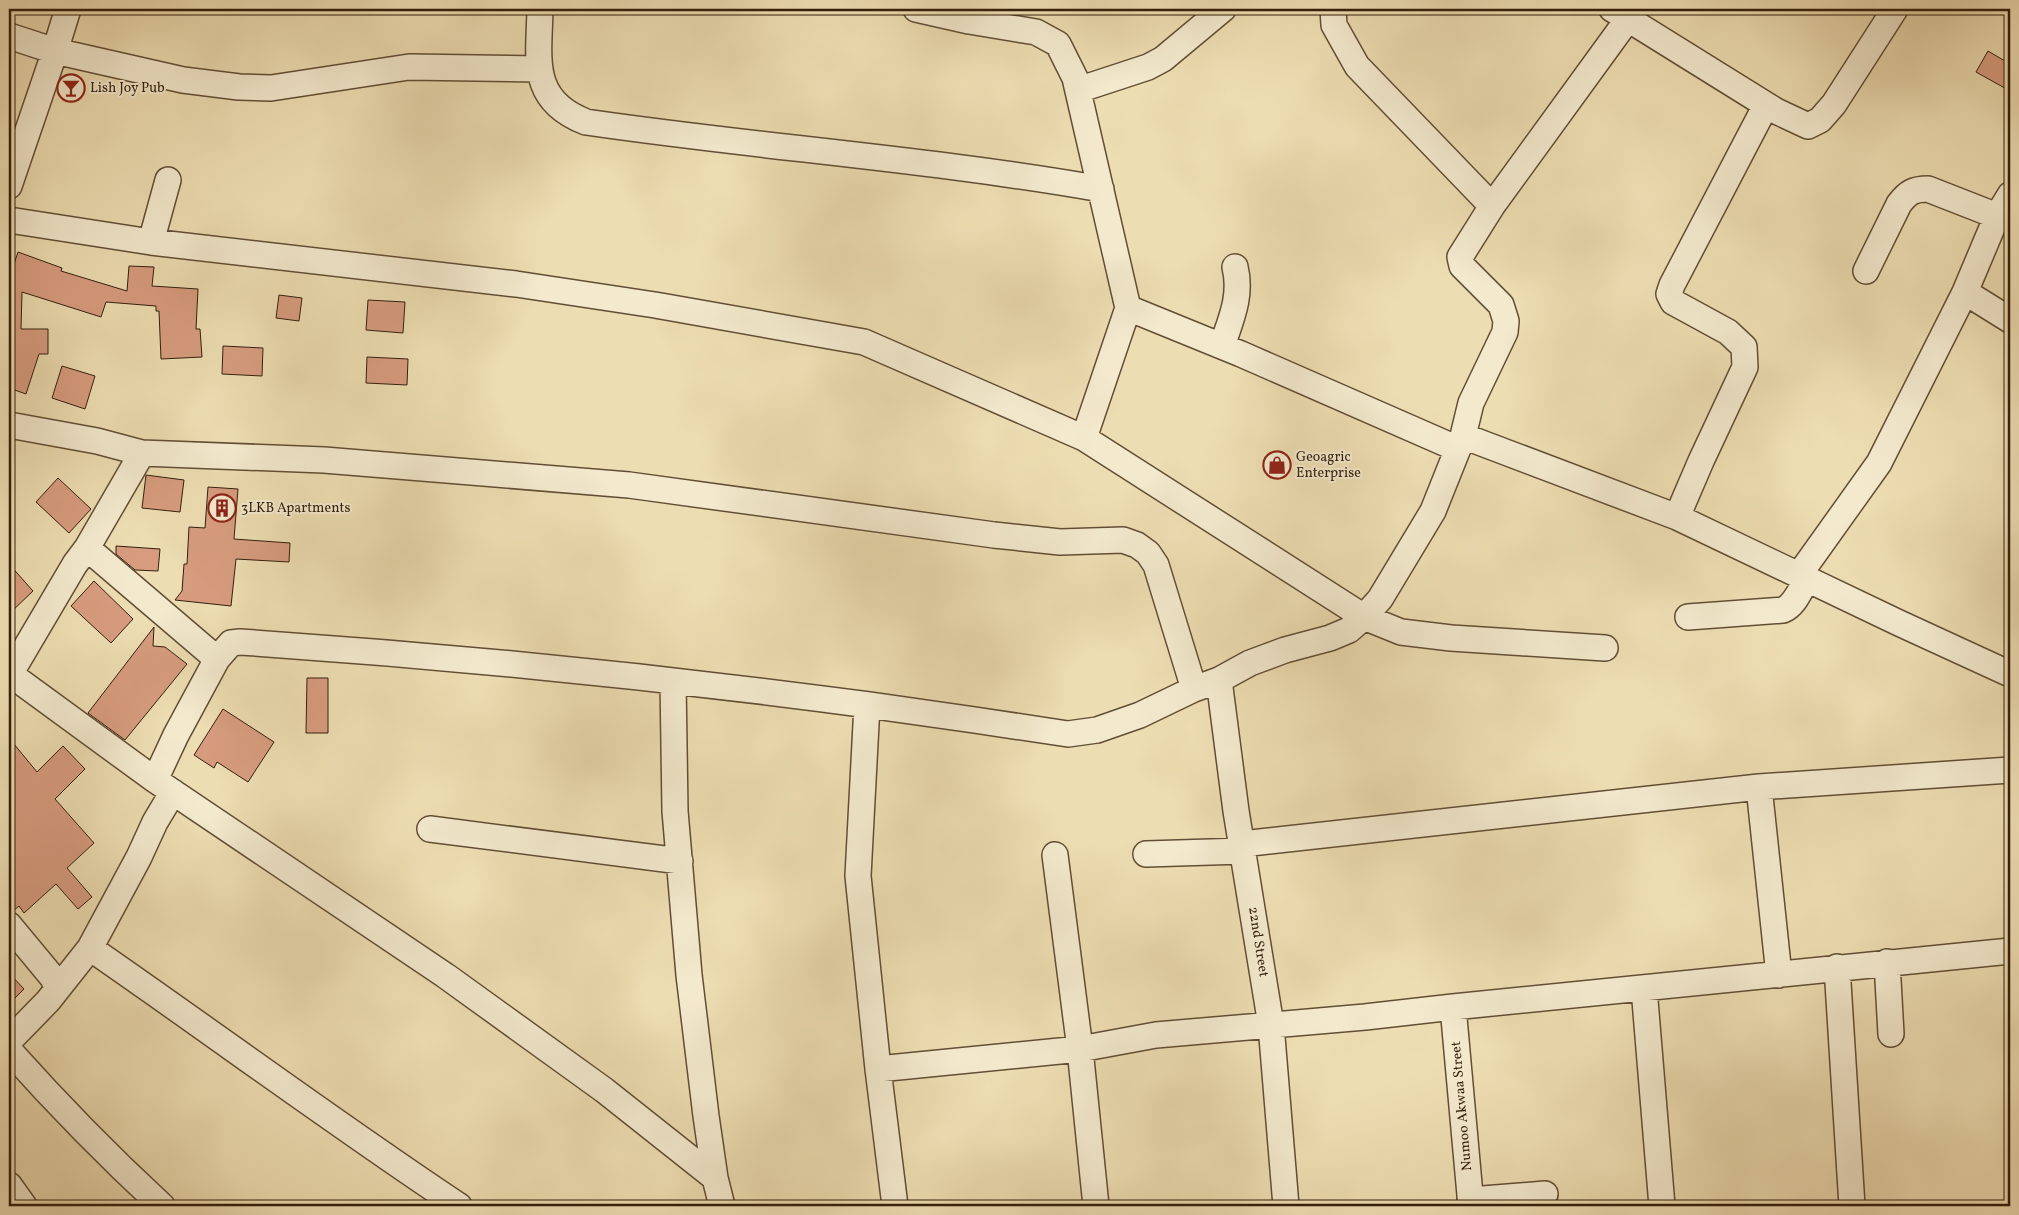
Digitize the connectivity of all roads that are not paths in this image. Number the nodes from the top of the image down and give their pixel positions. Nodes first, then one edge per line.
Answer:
1 (68, 9) edge
2 (540, 9) edge
3 (916, 9) edge
4 (1223, 9) edge
5 (1333, 9) edge
6 (1895, 9) edge
7 (1620, 14) edge
8 (969, 15) edge
9 (9, 36) edge
10 (55, 51) junction
11 (539, 69) junction
12 (1078, 90) junction
13 (1766, 105) junction
14 (168, 180) dead end
15 (9, 186) edge
16 (1101, 189) junction
17 (2010, 195) edge
18 (1492, 206) junction
19 (1997, 216) junction
20 (9, 220) edge
21 (151, 242) junction
22 (1235, 267) dead end
23 (1866, 271) dead end
24 (1965, 292) junction
25 (1128, 308) junction
26 (2010, 320) edge
27 (1222, 346) junction
28 (9, 425) edge
29 (1084, 438) junction
30 (1460, 443) junction
31 (142, 453) junction
32 (1677, 517) junction
33 (87, 548) junction
34 (1803, 577) junction
35 (1364, 617) junction
36 (1688, 617) dead end
37 (1605, 648) dead end
38 (217, 659) junction
39 (12, 665) edge
40 (2010, 674) edge
41 (1219, 680) junction
42 (673, 682) junction
43 (1194, 689) junction
44 (867, 704) junction
45 (2010, 770) edge
46 (164, 786) junction
47 (1759, 787) junction
48 (430, 829) dead end
49 (1242, 848) junction
50 (1146, 854) dead end
51 (1056, 855) dead end
52 (680, 861) junction
53 (9, 925) edge
54 (90, 948) junction
55 (2010, 950) edge
56 (1887, 962) junction
57 (1838, 967) junction
58 (1779, 975) junction
59 (57, 988) junction
60 (1644, 988) junction
61 (1453, 1007) junction
62 (1271, 1025) junction
63 (1891, 1034) dead end
64 (9, 1041) edge
65 (1080, 1049) junction
66 (9, 1050) edge
67 (878, 1069) junction
68 (715, 1178) junction
69 (9, 1185) edge
70 (1544, 1194) dead end
71 (1470, 1203) edge
72 (24, 1206) edge
73 (162, 1206) edge
74 (459, 1206) edge
75 (722, 1206) edge
76 (895, 1206) edge
77 (1096, 1206) edge
78 (1286, 1206) edge
79 (1662, 1206) edge
80 (1852, 1206) edge

1 - 10 street
2 - 11 street
3 - 8 street
4 - 12 street
5 - 18 street
6 - 13 street
7 - 13 street
7 - 18 street
8 - 12 street
9 - 10 street
10 - 11 street
10 - 15 street
11 - 16 street
12 - 16 street
13 - 32 street
14 - 21 street
16 - 25 street
17 - 19 street
18 - 30 street
19 - 23 street
19 - 24 street
20 - 21 street
21 - 29 street
22 - 27 street
24 - 26 street
24 - 34 street
25 - 27 street
25 - 29 street
27 - 30 street
28 - 31 street
29 - 35 street
30 - 32 street
30 - 35 street
31 - 33 street
31 - 43 street
32 - 34 street
33 - 38 street
33 - 39 street
34 - 36 street
34 - 40 street
35 - 37 street
35 - 41 street
38 - 42 street
38 - 46 street
39 - 46 street
41 - 43 street
41 - 49 street, 22nd Street
42 - 44 street
42 - 52 street
43 - 44 street
44 - 67 street
45 - 47 street
46 - 54 street
46 - 68 street
47 - 49 street
47 - 58 street
48 - 52 street
49 - 50 street
49 - 62 street, 22nd Street
51 - 65 street
52 - 68 street
53 - 59 street
54 - 59 street
54 - 74 street
55 - 56 street
56 - 57 street
56 - 63 street
57 - 58 street
57 - 80 street
58 - 60 street
59 - 64 street
60 - 61 street
60 - 79 street
61 - 62 street
61 - 71 street, Numoo Akwaa Street
62 - 65 street
62 - 78 street, 22nd Street
65 - 67 street
65 - 77 street
66 - 73 street
67 - 76 street
68 - 75 street
69 - 72 street
70 - 71 street

